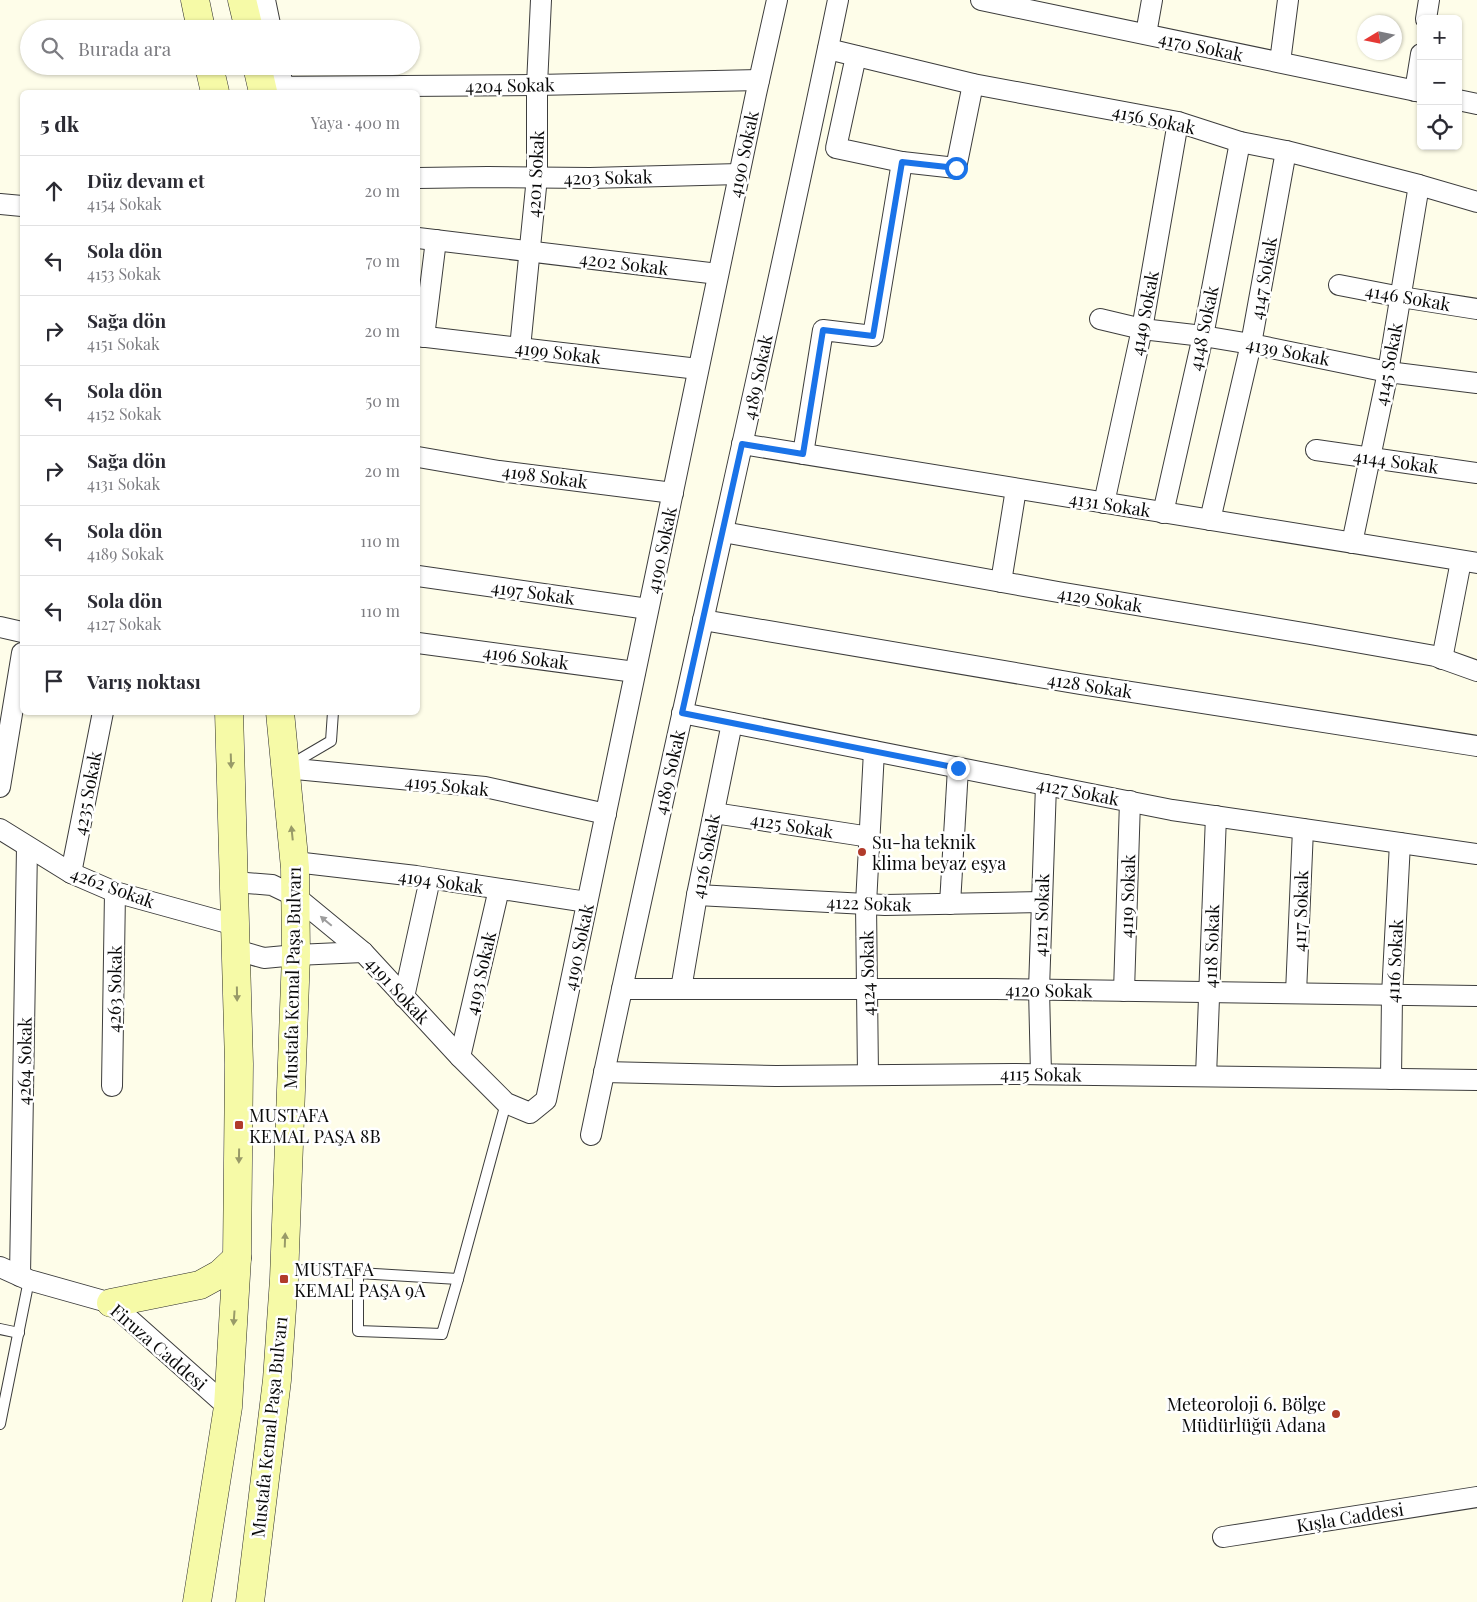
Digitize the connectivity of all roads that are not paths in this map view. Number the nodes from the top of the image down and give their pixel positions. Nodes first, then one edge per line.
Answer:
1 (195, 0) edge
2 (249, 0) edge
3 (541, 0) edge
4 (777, 0) edge
5 (838, 0) edge
6 (981, 0) edge
7 (1152, 0) edge
8 (1288, 0) edge
9 (1429, 0) edge
10 (1427, 15) edge
11 (199, 20) edge
12 (249, 20) edge
13 (264, 20) edge
14 (1146, 34) junction
15 (828, 49) junction
16 (856, 56) junction
17 (1280, 62) junction
18 (211, 75) edge
19 (759, 80) junction
20 (973, 84) junction
21 (269, 85) edge
22 (537, 85) junction
23 (215, 90) edge
24 (1417, 91) edge
25 (1462, 101) edge
26 (1477, 104) edge
27 (1178, 122) junction
28 (1240, 142) junction
29 (1286, 151) junction
30 (902, 162) junction
31 (739, 174) junction
32 (537, 177) junction
33 (420, 178) edge
34 (1419, 185) junction
35 (1477, 202) edge
36 (0, 204) edge
37 (20, 206) edge
38 (427, 239) edge
39 (530, 252) junction
40 (718, 274) junction
41 (1339, 285) dead end
42 (1401, 297) junction
43 (1477, 309) edge
44 (1100, 319) dead end
45 (1142, 329) junction
46 (421, 336) edge
47 (1203, 336) junction
48 (1251, 344) junction
49 (520, 348) junction
50 (698, 369) junction
51 (1388, 372) junction
52 (1477, 383) edge
53 (742, 444) junction
54 (1316, 450) dead end
55 (803, 454) junction
56 (420, 457) edge
57 (1369, 458) junction
58 (1477, 473) edge
59 (1016, 489) junction
60 (673, 493) junction
61 (1104, 503) junction
62 (1163, 513) junction
63 (1210, 520) junction
64 (722, 532) junction
65 (1352, 543) junction
66 (1469, 562) edge
67 (420, 576) edge
68 (1001, 582) junction
69 (648, 609) junction
70 (703, 620) junction
71 (0, 627) edge
72 (20, 632) edge
73 (420, 643) edge
74 (1442, 659) junction
75 (20, 665) edge
76 (1477, 670) edge
77 (635, 672) junction
78 (682, 713) junction
79 (102, 715) edge
80 (229, 715) edge
81 (280, 715) edge
82 (333, 715) edge
83 (732, 723) junction
84 (1477, 746) edge
85 (874, 751) junction
86 (285, 768) junction
87 (958, 768) junction
88 (1046, 785) junction
89 (0, 787) edge
90 (1130, 801) junction
91 (714, 813) junction
92 (606, 814) junction
93 (1216, 816) junction
94 (0, 829) edge
95 (1303, 829) junction
96 (870, 837) junction
97 (1400, 843) junction
98 (27, 847) junction
99 (1477, 854) edge
100 (295, 862) junction
101 (71, 873) junction
102 (430, 878) junction
103 (234, 882) junction
104 (499, 889) junction
105 (115, 892) junction
106 (697, 895) junction
107 (296, 896) junction
108 (588, 902) junction
109 (1042, 902) junction
110 (866, 904) junction
111 (950, 904) junction
112 (236, 937) junction
113 (363, 952) junction
114 (296, 955) junction
115 (622, 989) junction
116 (681, 989) junction
117 (867, 989) junction
118 (1039, 990) junction
119 (1124, 991) junction
120 (1209, 992) junction
121 (1296, 993) junction
122 (1392, 995) junction
123 (1477, 996) edge
124 (404, 997) junction
125 (460, 1057) junction
126 (604, 1072) junction
127 (1041, 1074) junction
128 (868, 1075) junction
129 (1206, 1076) junction
130 (1391, 1079) junction
131 (1477, 1080) edge
132 (112, 1086) dead end
133 (546, 1100) joint
134 (506, 1103) junction
135 (591, 1135) dead end
136 (237, 1258) junction
137 (0, 1267) edge
138 (284, 1270) junction
139 (358, 1273) junction
140 (25, 1278) junction
141 (458, 1280) junction
142 (111, 1303) junction
143 (0, 1329) edge
144 (20, 1333) junction
145 (228, 1407) junction
146 (0, 1424) edge
147 (1477, 1497) edge
148 (1223, 1537) dead end
149 (197, 1602) edge
150 (250, 1602) edge

1 - 11 main road
2 - 12 main road
2 - 13 street
3 - 22 street, 4201 Sokak
4 - 19 street, 4190 Sokak
5 - 15 street, 4189 Sokak
6 - 14 street, 4170 Sokak
7 - 14 street
8 - 17 street
9 - 10 street
14 - 17 street, 4170 Sokak
15 - 16 street, 4156 Sokak
15 - 53 street, 4189 Sokak
16 - 20 street, 4156 Sokak
16 - 30 street
17 - 24 street, 4170 Sokak
18 - 23 main road
19 - 22 street, 4204 Sokak
19 - 31 street, 4190 Sokak
20 - 27 street, 4156 Sokak
20 - 30 street
21 - 22 street, 4204 Sokak
22 - 32 street, 4201 Sokak
25 - 26 street
27 - 28 street, 4156 Sokak
27 - 45 street, 4149 Sokak
28 - 29 street, 4156 Sokak
28 - 47 street, 4148 Sokak
29 - 34 street, 4156 Sokak
29 - 48 street, 4147 Sokak
30 - 55 street
31 - 32 street, 4203 Sokak
31 - 40 street, 4190 Sokak
32 - 33 street, 4203 Sokak
32 - 39 street, 4201 Sokak
34 - 35 street, 4156 Sokak
34 - 42 street, 4145 Sokak
36 - 37 street
38 - 39 street, 4202 Sokak
38 - 46 street
39 - 40 street, 4202 Sokak
39 - 49 street, 4201 Sokak
40 - 50 street, 4190 Sokak
41 - 42 street, 4146 Sokak
42 - 43 street, 4146 Sokak
42 - 51 street, 4145 Sokak
44 - 45 street, 4139 Sokak
45 - 47 street, 4139 Sokak
45 - 61 street, 4149 Sokak
46 - 49 street, 4199 Sokak
47 - 48 street, 4139 Sokak
47 - 62 street, 4148 Sokak
48 - 51 street, 4139 Sokak
48 - 63 street, 4147 Sokak
49 - 50 street, 4199 Sokak
50 - 60 street, 4190 Sokak
51 - 52 street, 4139 Sokak
51 - 57 street, 4145 Sokak
53 - 55 street, 4131 Sokak
53 - 64 street, 4189 Sokak
54 - 57 street, 4144 Sokak
55 - 59 street, 4131 Sokak
56 - 60 street, 4198 Sokak
57 - 58 street, 4144 Sokak
57 - 65 street, 4145 Sokak
59 - 61 street, 4131 Sokak
59 - 68 street
60 - 69 street, 4190 Sokak
61 - 62 street, 4131 Sokak
62 - 63 street, 4131 Sokak
63 - 65 street, 4131 Sokak
64 - 68 street, 4129 Sokak
64 - 70 street, 4189 Sokak
65 - 66 street, 4131 Sokak
66 - 74 street
67 - 69 street, 4197 Sokak
68 - 74 street, 4129 Sokak
69 - 77 street, 4190 Sokak
70 - 78 street, 4189 Sokak
70 - 84 street, 4128 Sokak
71 - 72 street
73 - 77 street, 4196 Sokak
74 - 76 street, 4129 Sokak
75 - 89 street
77 - 92 street, 4190 Sokak
78 - 83 street, 4127 Sokak
78 - 115 street, 4189 Sokak
79 - 101 street, 4235 Sokak
80 -> 103 main road
81 - 86 main road, Mustafa Kemal Paşa Bulvarı
82 - 86 lane
83 - 85 street, 4127 Sokak
83 - 91 street, 4126 Sokak
85 - 87 street, 4127 Sokak
85 - 96 street, 4124 Sokak
86 - 92 street, 4195 Sokak
100 -> 86 main road, Mustafa Kemal Paşa Bulvarı
87 - 88 street, 4127 Sokak
87 - 111 street
88 - 90 street, 4127 Sokak
88 - 109 street, 4121 Sokak
90 - 93 street, 4127 Sokak
90 - 119 street, 4119 Sokak
91 - 96 street, 4125 Sokak
91 - 106 street, 4126 Sokak
92 - 108 street, 4190 Sokak
93 - 95 street, 4127 Sokak
93 - 120 street, 4118 Sokak
94 - 98 street, 4262 Sokak
95 - 97 street, 4127 Sokak
95 - 121 street, 4117 Sokak
96 - 110 street, 4124 Sokak
97 - 99 street, 4127 Sokak
97 - 122 street, 4116 Sokak
98 - 101 street, 4262 Sokak
98 - 140 street, 4264 Sokak
100 - 102 street, 4194 Sokak
100 - 107 main road, Mustafa Kemal Paşa Bulvarı
101 - 105 street, 4262 Sokak
102 - 104 street, 4194 Sokak
102 - 124 street
103 - 107 street, 4191 Sokak
103 - 112 main road
104 - 108 street, 4194 Sokak
104 - 125 street, 4193 Sokak
105 - 112 street, 4262 Sokak
105 - 132 street, 4263 Sokak
106 - 110 street, 4122 Sokak
106 - 116 street, 4126 Sokak
113 -> 107 street, 4191 Sokak
107 - 114 main road, Mustafa Kemal Paşa Bulvarı
108 - 133 street, 4190 Sokak
109 - 111 street, 4122 Sokak
109 - 118 street, 4121 Sokak
110 - 111 street, 4122 Sokak
110 - 117 street, 4124 Sokak
112 - 114 street, 4262 Sokak
112 -> 136 main road
113 - 114 street, 4262 Sokak
113 - 124 street, 4191 Sokak
138 -> 114 main road, Mustafa Kemal Paşa Bulvarı
115 - 116 street, 4120 Sokak
115 - 126 street, 4189 Sokak
116 - 117 street, 4120 Sokak
117 - 118 street, 4120 Sokak
117 - 128 street, 4124 Sokak
118 - 119 street, 4120 Sokak
118 - 127 street, 4121 Sokak
119 - 120 street, 4120 Sokak
120 - 121 street, 4120 Sokak
120 - 129 street, 4118 Sokak
121 - 122 street, 4120 Sokak
122 - 123 street, 4120 Sokak
122 - 130 street, 4116 Sokak
124 - 125 street, 4191 Sokak
125 - 134 street, 4191 Sokak
126 - 128 street, 4115 Sokak
126 - 135 street, 4189 Sokak
127 - 128 street, 4115 Sokak
127 - 129 street, 4115 Sokak
129 - 130 street, 4115 Sokak
130 - 131 street, 4115 Sokak
133 - 134 street, 4191 Sokak
134 - 141 lane
136 - 142 main road
136 -> 145 main road
137 - 140 street, Firuza Caddesi
138 - 139 lane
138 - 150 main road, Mustafa Kemal Paşa Bulvarı
139 - 141 lane
139 - 141 lane
140 - 142 street, Firuza Caddesi
140 - 144 lane
142 - 145 street, Firuza Caddesi
143 - 144 lane
144 - 146 lane
145 - 149 main road
147 - 148 street, Kışla Caddesi

